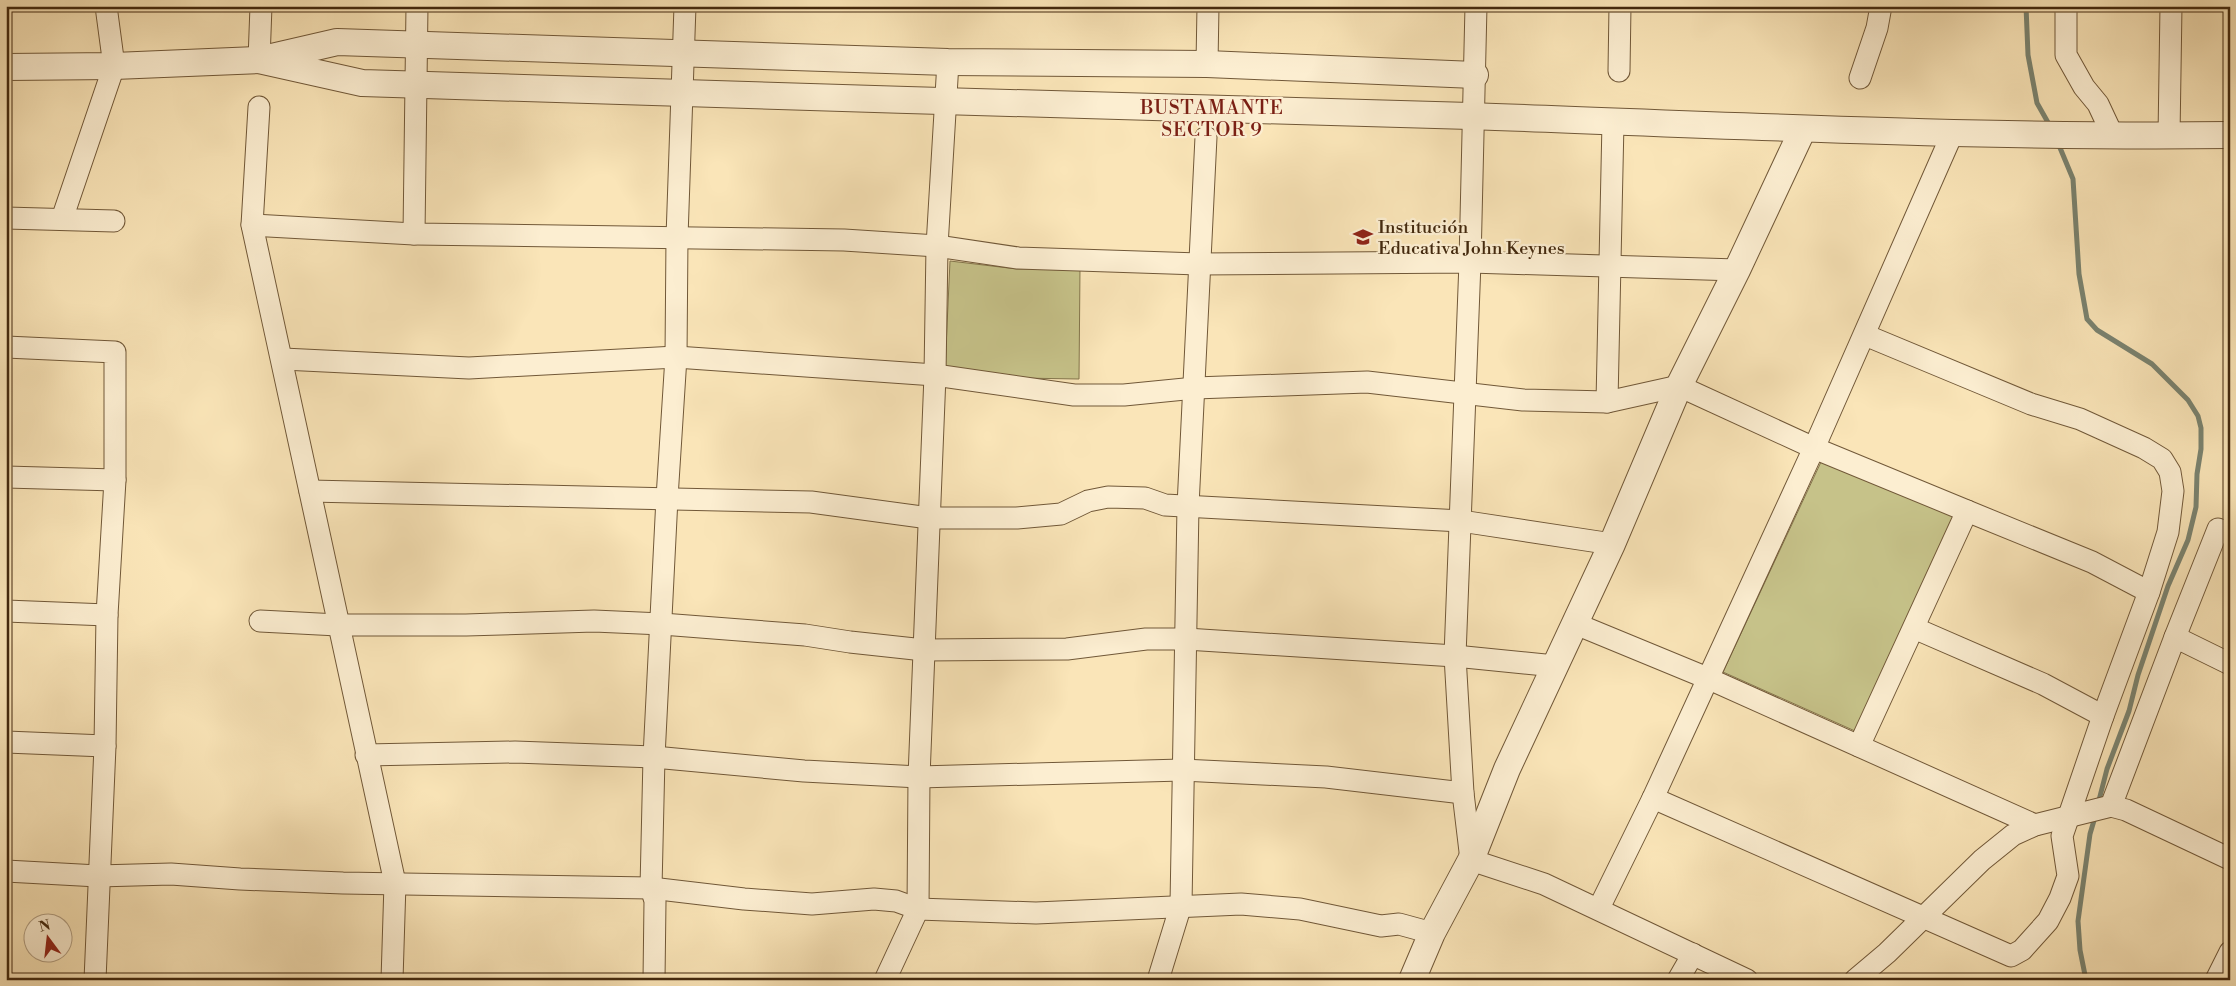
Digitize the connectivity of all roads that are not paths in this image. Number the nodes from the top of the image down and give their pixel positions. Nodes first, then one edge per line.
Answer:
1 (106, 6) edge
2 (261, 6) edge
3 (417, 6) edge
4 (685, 6) edge
5 (1208, 6) edge
6 (1476, 6) edge
7 (1620, 6) edge
8 (1882, 6) edge
9 (2066, 6) edge
10 (2171, 6) edge
11 (415, 46) junction
12 (683, 54) junction
13 (259, 60) junction
14 (948, 62) junction
15 (1208, 64) junction
16 (114, 66) junction
17 (6, 67) edge
18 (1619, 71) dead end
19 (1475, 75) junction
20 (1860, 78) dead end
21 (416, 85) junction
22 (682, 93) junction
23 (946, 101) junction
24 (259, 107) dead end
25 (1474, 117) junction
26 (1613, 122) junction
27 (1803, 129) junction
28 (1953, 132) junction
29 (2230, 135) edge
30 (2113, 136) junction
31 (2169, 136) junction
32 (1206, 137) dead end
33 (6, 218) edge
34 (62, 219) junction
35 (114, 221) dead end
36 (252, 225) junction
37 (414, 234) junction
38 (677, 237) junction
39 (937, 246) junction
40 (1470, 262) junction
41 (1199, 264) junction
42 (1609, 268) junction
43 (1737, 270) junction
44 (1865, 335) junction
45 (6, 347) edge
46 (676, 357) junction
47 (283, 360) junction
48 (935, 374) junction
49 (1679, 386) junction
50 (1196, 388) junction
51 (1466, 392) junction
52 (1607, 402) junction
53 (1814, 448) junction
54 (6, 477) edge
55 (114, 480) junction
56 (310, 491) junction
57 (667, 498) junction
58 (1188, 506) junction
59 (1968, 511) junction
60 (930, 518) junction
61 (1461, 521) junction
62 (2230, 534) edge
63 (1612, 544) junction
64 (2149, 592) junction
65 (6, 611) edge
66 (107, 615) junction
67 (260, 622) dead end
68 (338, 624) junction
69 (662, 624) junction
70 (1576, 624) junction
71 (1914, 628) junction
72 (2175, 638) junction
73 (1186, 639) junction
74 (924, 650) junction
75 (1455, 656) junction
76 (2230, 664) edge
77 (1555, 666) junction
78 (1707, 678) junction
79 (2103, 716) junction
80 (6, 742) edge
81 (105, 746) junction
82 (1860, 746) junction
83 (366, 755) junction
84 (654, 757) junction
85 (1182, 770) junction
86 (919, 777) junction
87 (1463, 792) junction
88 (1653, 798) junction
89 (2111, 806) junction
90 (2068, 816) junction
91 (2035, 825) junction
92 (2230, 859) edge
93 (1471, 860) junction
94 (6, 871) edge
95 (98, 876) junction
96 (395, 883) junction
97 (651, 888) junction
98 (1181, 905) junction
99 (1599, 908) junction
100 (918, 909) junction
101 (1923, 918) junction
102 (1432, 934) junction
103 (2230, 952) edge
104 (1693, 954) junction
105 (1418, 978) edge
106 (95, 980) edge
107 (392, 980) edge
108 (654, 980) edge
109 (885, 980) edge
110 (1158, 980) edge
111 (1678, 980) edge
112 (1747, 980) edge
113 (1854, 980) edge
114 (2216, 980) edge

1 - 16 street
2 - 13 street
3 - 11 street
4 - 12 street
5 - 15 street
6 - 19 street
7 - 18 street
8 - 20 street
9 - 30 street
10 - 31 street
11 - 12 street
11 - 13 street
11 - 21 street
12 - 14 street
12 - 22 street
13 - 16 street
13 - 21 street
14 - 15 street
14 - 23 street
15 - 19 street
16 - 17 street
16 - 34 street
19 - 25 street
21 - 22 street
21 - 37 street
22 - 23 street
22 - 38 street
23 - 25 street
23 - 39 street
24 - 36 street
25 - 26 street
25 - 40 street
26 - 27 street
26 - 42 street
27 - 28 street
27 - 43 street
28 - 30 street
28 - 44 street
29 - 31 street
30 - 31 street
32 - 41 street
33 - 34 street
34 - 35 street
36 - 37 street
36 - 47 street
37 - 38 street
38 - 39 street
38 - 46 street
39 - 41 street
39 - 48 street
40 - 41 street
40 - 42 street
40 - 51 street
41 - 50 street
42 - 43 street
42 - 52 street
43 - 49 street
44 - 53 street
44 - 64 street
45 - 55 street
46 - 47 street
46 - 48 street
46 - 57 street
47 - 56 street
48 - 50 street
48 - 60 street
49 - 52 street
49 - 53 street
49 - 63 street
50 - 51 street
50 - 58 street
51 - 52 street
51 - 61 street
53 - 59 street
53 - 78 street
54 - 55 street
55 - 66 street
56 - 57 street
56 - 68 street
57 - 60 street
57 - 69 street
58 - 60 street
58 - 61 street
58 - 73 street
59 - 64 street
59 - 71 street
60 - 74 street
61 - 63 street
61 - 75 street
62 - 72 street
63 - 70 street
64 - 79 street
65 - 66 street
66 - 81 street
67 - 68 street
68 - 69 street
68 - 83 street
69 - 74 street
69 - 84 street
70 - 77 street
70 - 78 street
71 - 79 street
71 - 82 street
72 - 76 street
72 - 89 street
73 - 74 street
73 - 75 street
73 - 85 street
74 - 86 street
75 - 77 street
75 - 87 street
77 - 93 street
78 - 82 street
78 - 88 street
79 - 90 street
80 - 81 street
81 - 95 street
82 - 91 street
83 - 84 street
83 - 96 street
84 - 86 street
84 - 97 street
85 - 86 street
85 - 87 street
85 - 98 street
86 - 100 street
87 - 93 street
88 - 99 street
88 - 101 street
89 - 90 street
89 - 92 street
90 - 91 street
90 - 101 street
91 - 101 street
93 - 99 street
93 - 102 street
94 - 95 street
95 - 96 street
95 - 106 street
96 - 97 street
96 - 107 street
97 - 100 street
97 - 108 street
98 - 100 street
98 - 102 street
98 - 110 street
99 - 104 street
100 - 109 street
101 - 113 street
102 - 105 street
103 - 114 street
104 - 111 street
104 - 112 street

